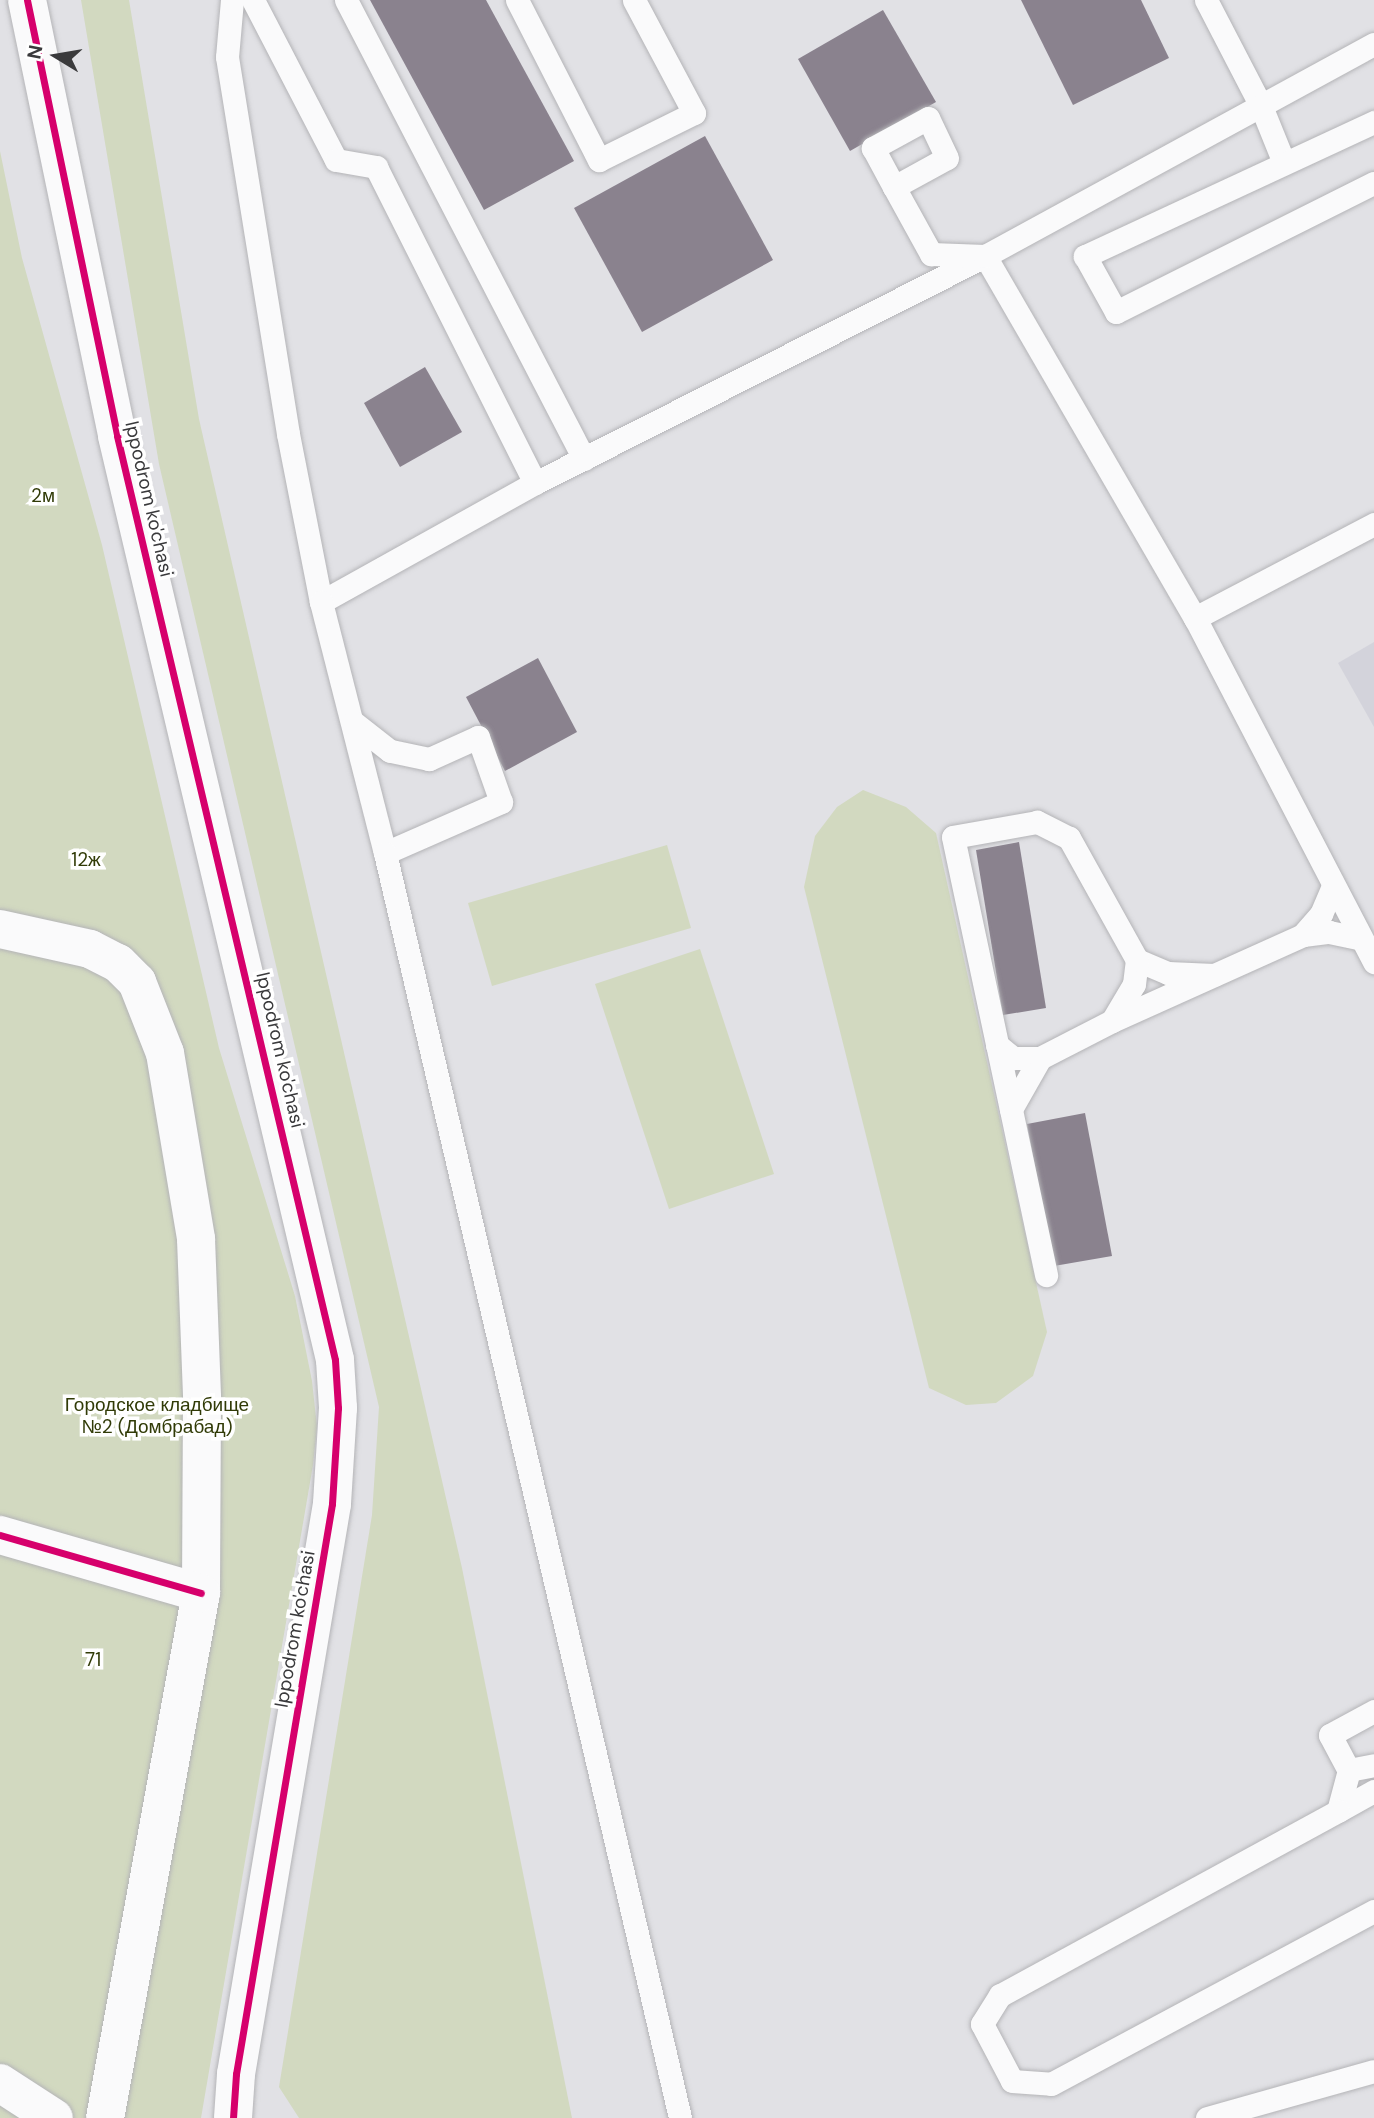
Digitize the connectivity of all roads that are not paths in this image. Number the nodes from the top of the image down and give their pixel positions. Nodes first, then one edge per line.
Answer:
1 (27, 0) edge
2 (232, 0) edge
3 (253, 0) edge
4 (346, 0) edge
5 (517, 0) edge
6 (634, 0) edge
7 (1206, 0) edge
8 (1374, 44) edge
9 (1261, 106) junction
10 (1374, 122) edge
11 (1284, 163) junction
12 (1374, 183) edge
13 (894, 187) dead end
14 (985, 256) junction
15 (584, 459) junction
16 (535, 484) junction
17 (1374, 524) edge
18 (321, 602) junction
19 (1195, 618) junction
20 (353, 722) junction
21 (385, 853) junction
22 (1333, 886) junction
23 (0, 929) edge
24 (1303, 935) junction
25 (1361, 939) junction
26 (1137, 960) junction
27 (1374, 962) edge
28 (1221, 975) junction
29 (1112, 1021) junction
30 (997, 1045) junction
31 (1040, 1058) junction
32 (1011, 1109) junction
33 (1046, 1275) dead end
34 (0, 1535) edge
35 (201, 1594) junction
36 (1374, 1711) edge
37 (1374, 1765) edge
38 (1349, 1770) junction
39 (1374, 1790) edge
40 (1338, 1811) junction
41 (1374, 1911) edge
42 (1374, 2071) edge
43 (0, 2083) edge
44 (54, 2118) edge
45 (105, 2118) edge
46 (233, 2118) edge
47 (680, 2118) edge
48 (1207, 2118) edge

1 - 46 street, Ippodrom ko'chasi
2 - 18 lane
3 - 16 lane
4 - 15 lane
5 - 6 lane
7 - 9 lane
8 - 9 lane
9 - 11 lane
9 - 14 lane
10 - 11 lane
11 - 12 lane
13 - 14 lane
14 - 15 lane
14 - 19 lane
15 - 16 lane
16 - 18 lane
17 - 19 lane
18 - 20 lane
19 - 22 lane
20 - 21 lane
20 - 21 lane
21 - 47 lane
22 - 24 lane
22 - 25 lane
23 - 35 street
24 - 25 lane
24 - 28 lane
25 - 27 lane
26 - 28 lane
26 - 29 lane
26 - 30 lane
28 - 29 lane
29 - 31 lane
30 - 31 lane
30 - 32 lane
31 - 32 lane
32 - 33 lane
34 - 35 street
35 - 45 street
36 - 38 lane
37 - 38 lane
38 - 40 lane
39 - 40 lane
40 - 41 lane
42 - 48 lane
43 - 44 street

